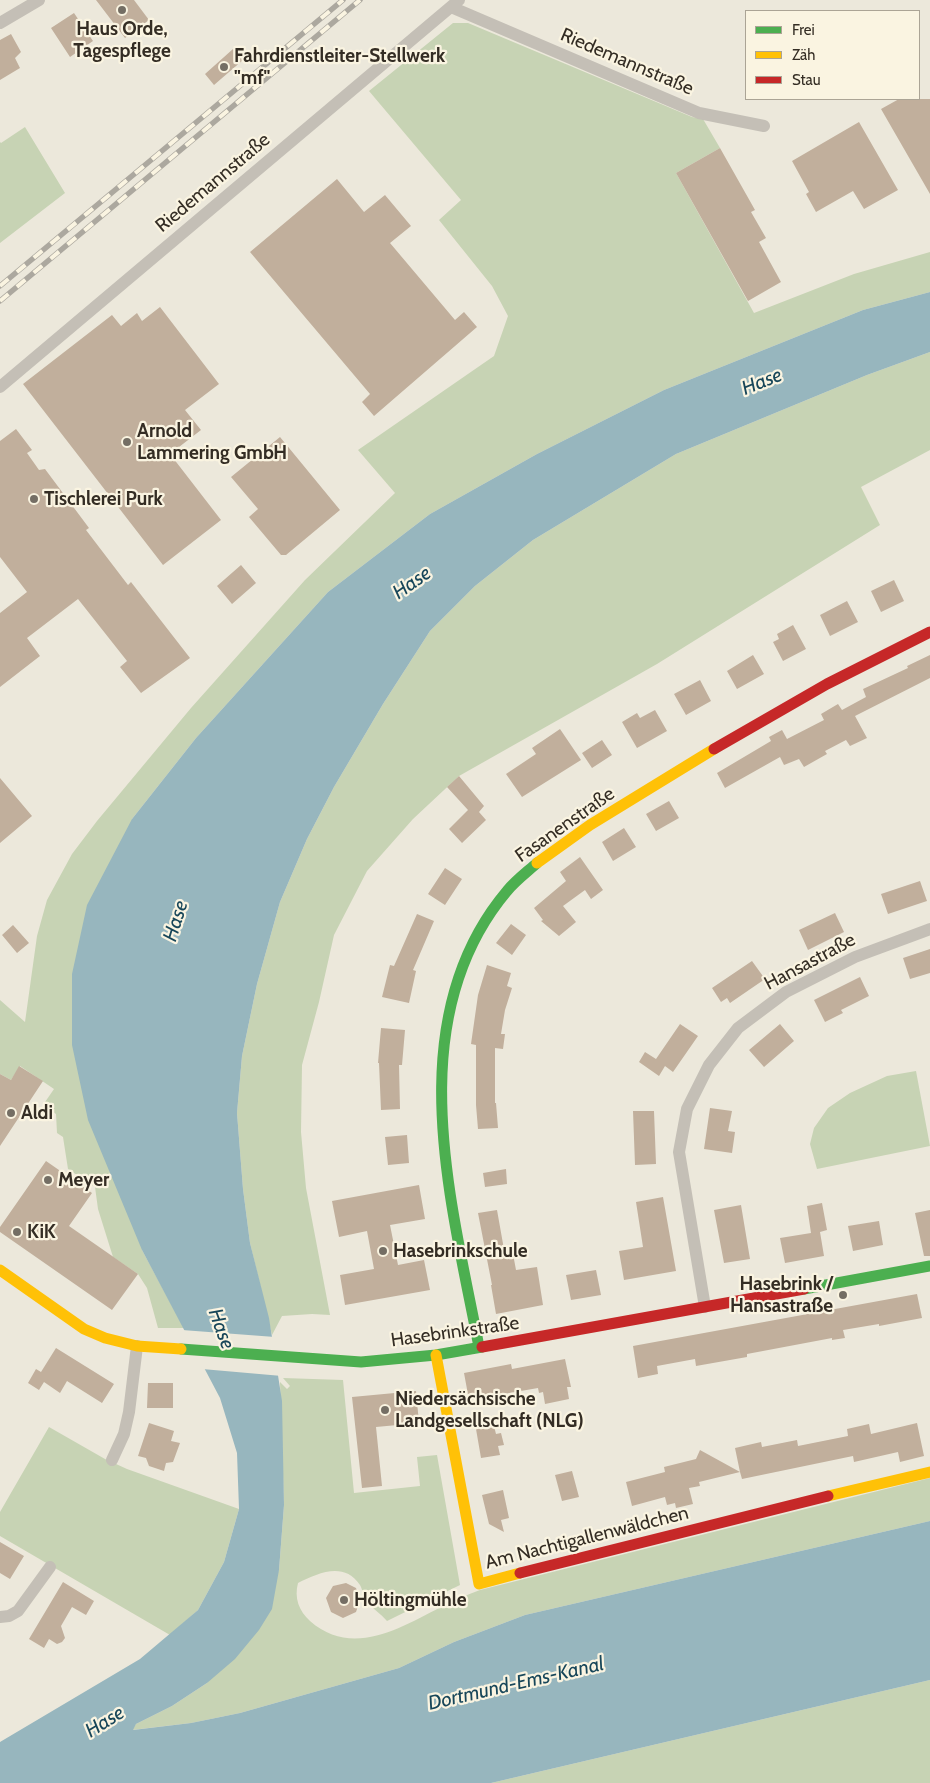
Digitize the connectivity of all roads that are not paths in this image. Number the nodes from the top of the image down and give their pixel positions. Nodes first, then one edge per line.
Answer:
1 (39, 0) edge
2 (455, 4) edge
3 (0, 23) edge
4 (764, 126) dead end
5 (0, 387) edge
6 (930, 632) edge
7 (930, 929) edge
8 (930, 1266) edge
9 (0, 1270) edge
10 (705, 1307) junction
11 (138, 1346) junction
12 (479, 1348) junction
13 (436, 1355) junction
14 (112, 1460) dead end
15 (930, 1472) edge
16 (50, 1567) dead end
17 (0, 1617) edge

1 - 3 street
2 - 4 street, Riedemannstraße
2 - 5 street, Riedemannstraße
6 - 12 street, Fasanenstraße
7 - 10 street, Hansastraße
8 - 10 street, Hasebrinkstraße
9 - 11 street, Hasebrinkstraße
10 - 12 street, Hasebrinkstraße
11 - 13 street, Hasebrinkstraße
11 - 14 street
12 - 13 street, Hasebrinkstraße
13 - 15 street, Am Nachtigallenwäldchen
16 - 17 street

